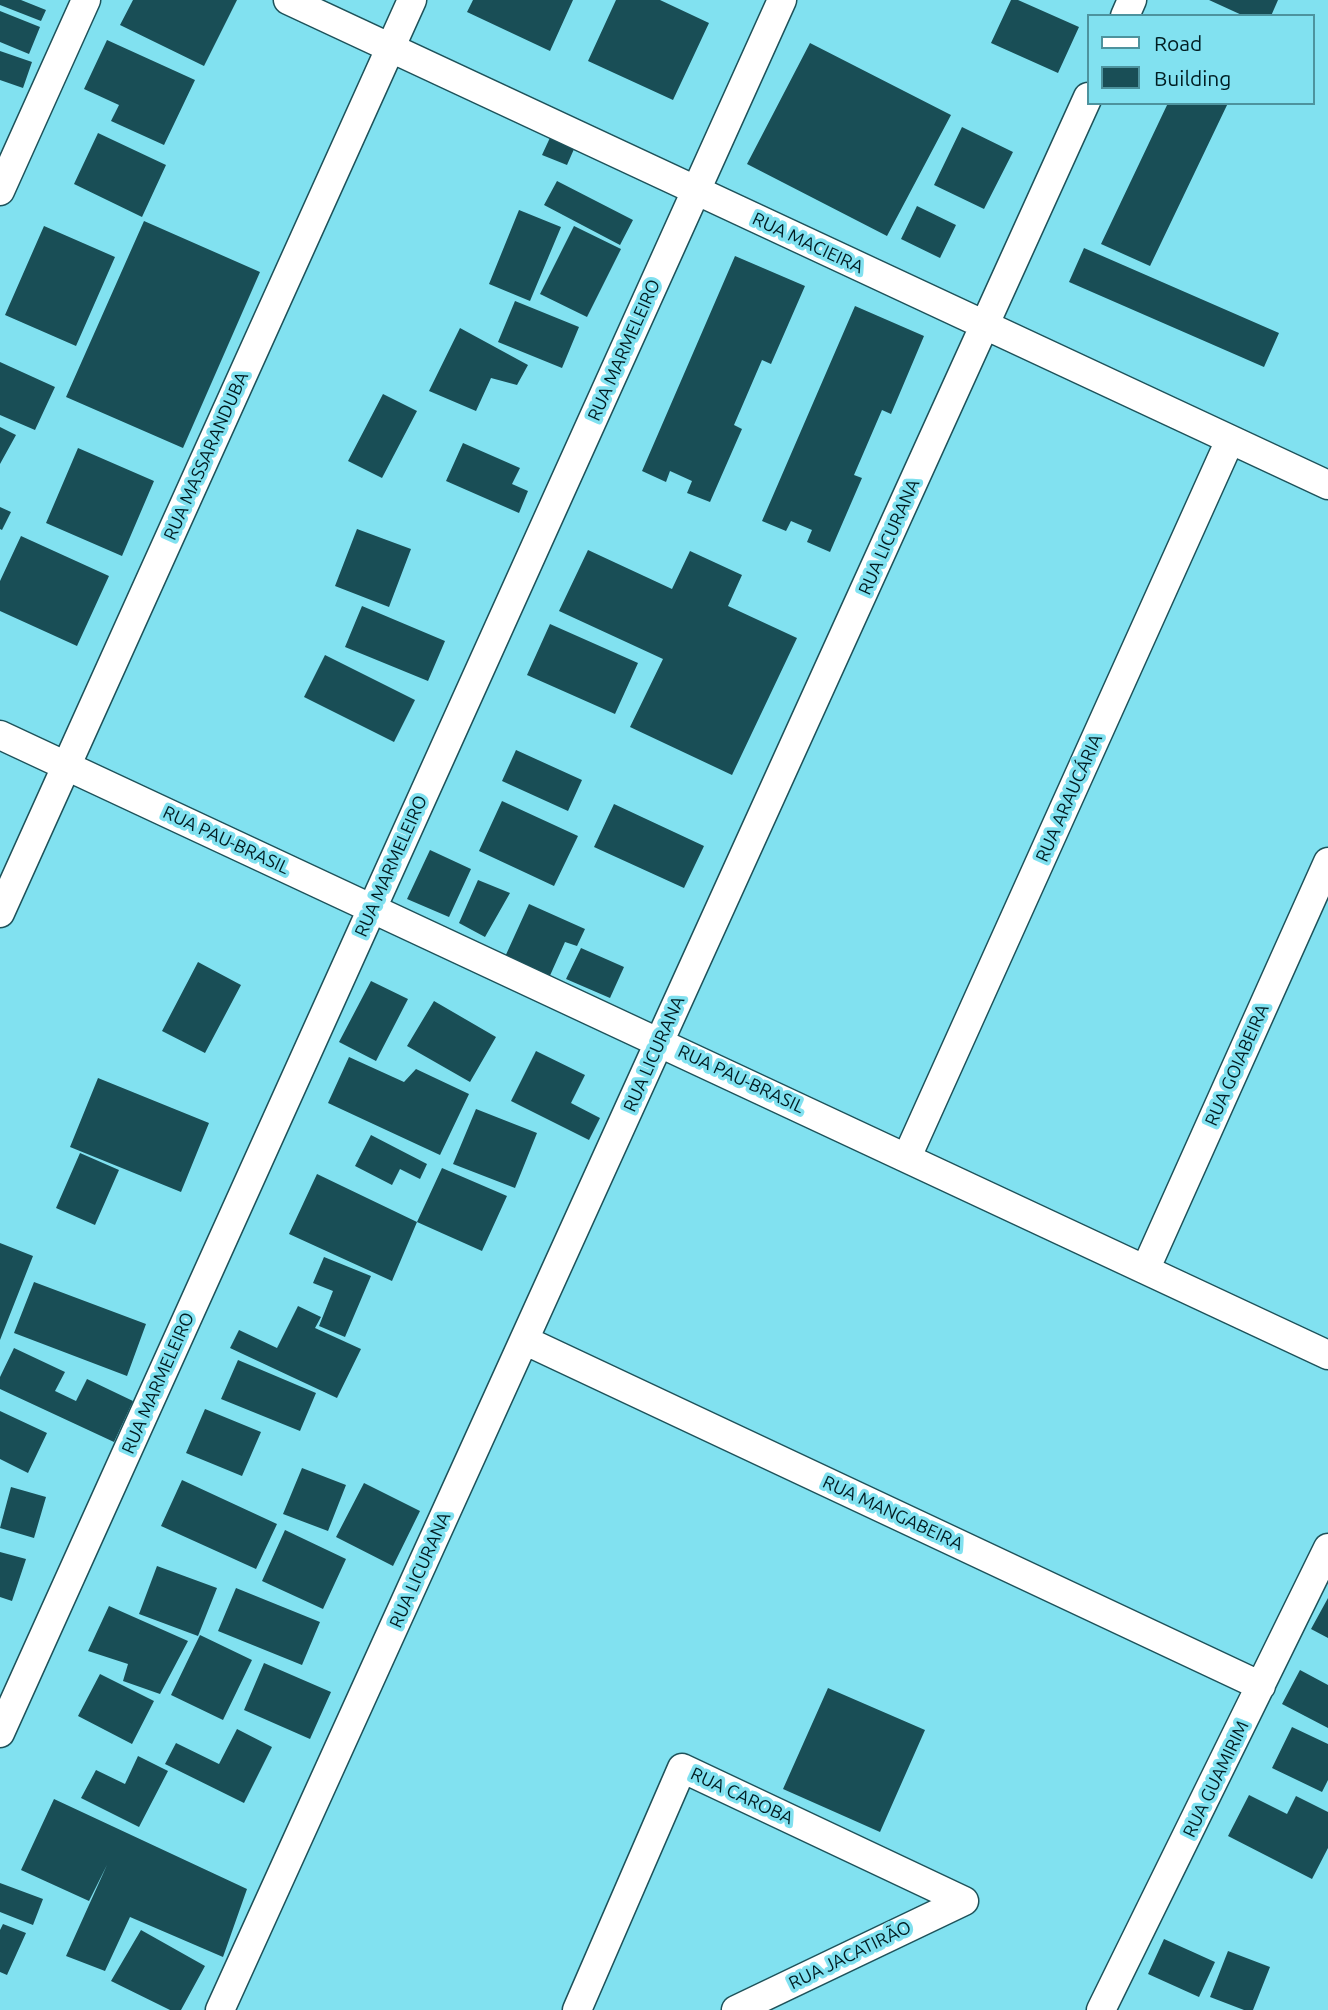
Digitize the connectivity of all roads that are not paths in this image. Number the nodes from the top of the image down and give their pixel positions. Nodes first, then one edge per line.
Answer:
1 (86, 0) edge
2 (288, 0) edge
3 (412, 0) edge
4 (782, 0) edge
5 (390, 48) junction
6 (1086, 101) edge
7 (696, 190) junction
8 (0, 191) edge
9 (985, 325) junction
10 (1230, 440) junction
11 (1328, 485) edge
12 (0, 735) edge
13 (66, 766) junction
14 (1328, 862) edge
15 (372, 908) junction
16 (0, 913) edge
17 (660, 1042) junction
18 (907, 1157) junction
19 (1146, 1268) junction
20 (524, 1340) junction
21 (1328, 1355) edge
22 (1328, 1548) edge
23 (1261, 1686) junction
24 (0, 1733) edge
25 (964, 1901) joint
26 (220, 2010) edge
27 (577, 2010) edge
28 (736, 2010) edge
29 (1101, 2010) edge

1 - 8 street
2 - 5 street, RUA MACIEIRA
3 - 5 street, RUA MASSARANDUBA
4 - 7 street, RUA MARMELEIRO
5 - 7 street, RUA MACIEIRA
5 - 13 street, RUA MASSARANDUBA
6 - 9 street, RUA LICURANA
7 - 9 street, RUA MACIEIRA
7 - 15 street, RUA MARMELEIRO
9 - 10 street, RUA MACIEIRA
9 - 17 street, RUA LICURANA
10 - 11 street, RUA MACIEIRA
10 - 18 street, RUA ARAUCÁRIA
12 - 13 street, RUA PAU-BRASIL
13 - 15 street, RUA PAU-BRASIL
13 - 16 street, RUA MASSARANDUBA
14 - 19 street, RUA GOIABEIRA
15 - 17 street, RUA PAU-BRASIL
15 - 24 street, RUA MARMELEIRO
17 - 18 street, RUA PAU-BRASIL
17 - 20 street, RUA LICURANA
18 - 19 street, RUA PAU-BRASIL
19 - 21 street, RUA PAU-BRASIL
20 - 23 street, RUA MANGABEIRA
20 - 26 street, RUA LICURANA
22 - 23 street, RUA GUAMIRIM
23 - 29 street, RUA GUAMIRIM
25 - 27 street, RUA CAROBA
25 - 28 street, RUA JACATIRÃO

